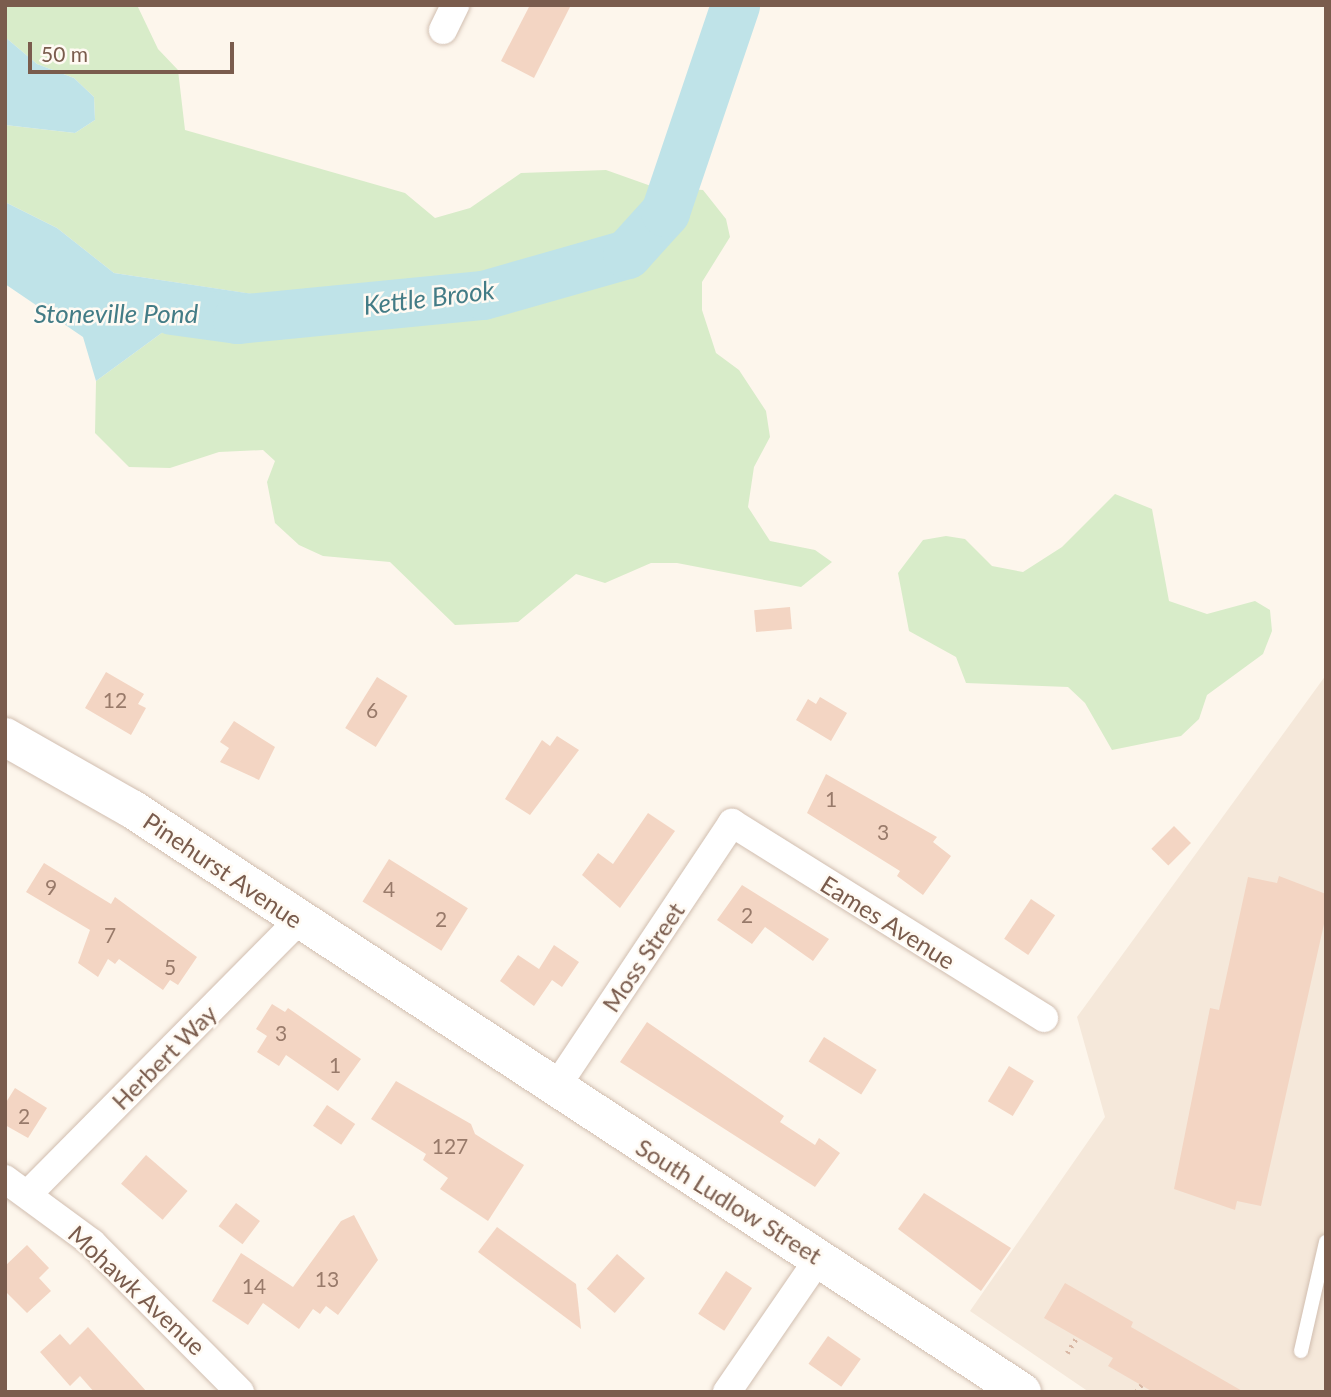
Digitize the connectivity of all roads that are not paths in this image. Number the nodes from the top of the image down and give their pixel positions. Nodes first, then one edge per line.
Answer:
1 (5, 737) edge
2 (732, 823) joint
3 (299, 920) junction
4 (436, 1012) joint
5 (1044, 1018) dead end
6 (554, 1090) junction
7 (17, 1186) edge
8 (1326, 1242) edge
9 (819, 1258) junction
10 (1301, 1350) dead end
11 (240, 1392) edge
12 (727, 1392) edge
13 (1022, 1392) edge

1 - 3 main road, Pinehurst Avenue
2 - 5 street, Eames Avenue
2 - 6 street, Moss Street
3 - 4 main road, Pinehurst Avenue
3 - 7 street, Herbert Way
4 - 6 main road, South Ludlow Street
6 - 9 main road, South Ludlow Street
7 - 11 street, Mohawk Avenue
8 - 10 lane
9 - 12 street
9 - 13 main road, South Ludlow Street

